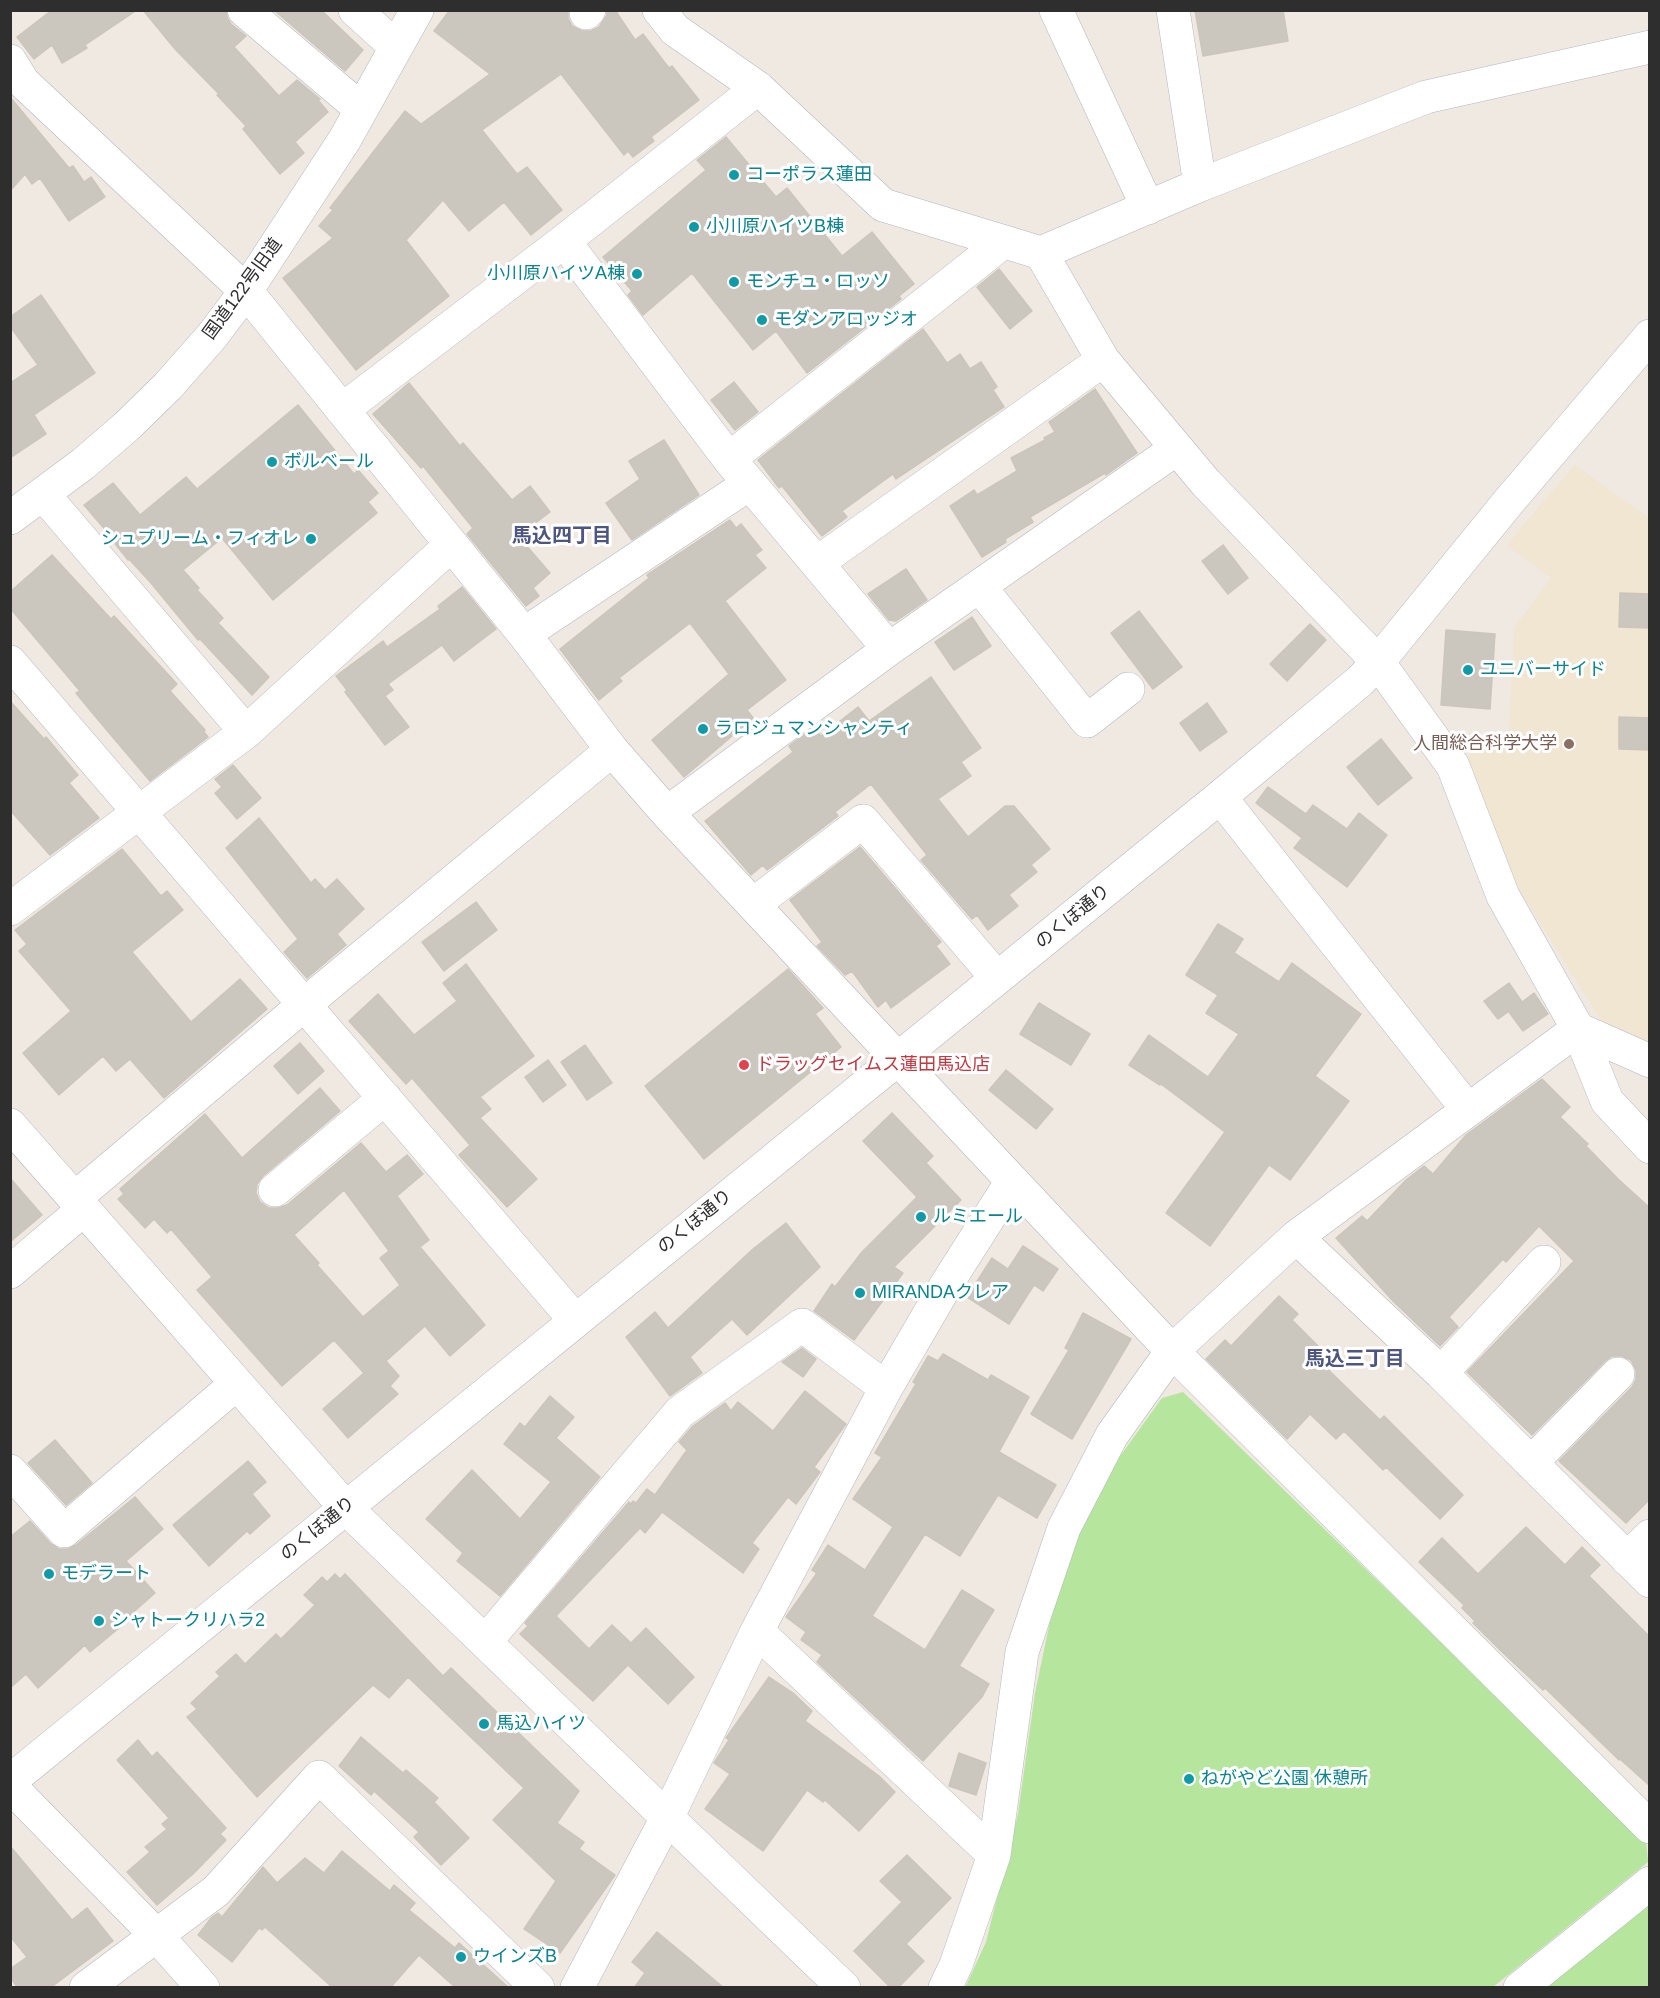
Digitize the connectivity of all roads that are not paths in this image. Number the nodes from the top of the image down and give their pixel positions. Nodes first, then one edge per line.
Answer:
1 (244, 10) edge
2 (355, 10) edge
3 (417, 10) edge
4 (659, 10) edge
5 (1056, 10) edge
6 (1173, 10) edge
7 (396, 47) junction
8 (1650, 47) edge
9 (15, 79) edge
10 (758, 88) junction
11 (362, 109) junction
12 (1200, 185) junction
13 (1148, 208) junction
14 (564, 242) junction
15 (1003, 242) junction
16 (1041, 253) junction
17 (246, 291) junction
18 (1650, 336) edge
19 (1103, 360) junction
20 (342, 410) junction
21 (1176, 449) junction
22 (729, 459) junction
23 (749, 484) junction
24 (43, 494) junction
25 (13, 512) edge
26 (451, 545) junction
27 (817, 563) junction
28 (980, 587) junction
29 (524, 634) junction
30 (889, 649) junction
31 (10, 662) edge
32 (1378, 662) junction
33 (1128, 689) dead end
34 (246, 732) junction
35 (612, 750) junction
36 (1220, 797) junction
37 (140, 812) junction
38 (668, 813) junction
39 (754, 904) junction
40 (10, 909) edge
41 (997, 978) junction
42 (305, 1004) junction
43 (1578, 1029) junction
44 (898, 1057) junction
45 (1650, 1061) edge
46 (385, 1098) junction
47 (1468, 1110) junction
48 (10, 1125) edge
49 (1650, 1147) edge
50 (1012, 1181) junction
51 (275, 1190) dead end
52 (79, 1204) junction
53 (1296, 1237) junction
54 (1544, 1263) dead end
55 (10, 1272) edge
56 (575, 1320) junction
57 (1172, 1351) junction
58 (1441, 1373) junction
59 (1618, 1374) dead end
60 (236, 1384) junction
61 (886, 1388) junction
62 (1530, 1463) junction
63 (10, 1471) edge
64 (345, 1508) junction
65 (1642, 1558) edge
66 (757, 1631) junction
67 (485, 1642) junction
68 (10, 1781) edge
69 (10, 1786) edge
70 (667, 1818) junction
71 (1650, 1827) edge
72 (994, 1855) junction
73 (1650, 1883) edge
74 (157, 1936) junction
75 (86, 1988) edge
76 (202, 1988) edge
77 (538, 1988) edge
78 (577, 1988) edge
79 (843, 1988) edge
80 (945, 1988) edge
81 (1520, 1988) edge

1 - 11 street
2 - 7 street
3 - 7 street, 国道122号旧道
4 - 10 street
5 - 13 street
6 - 12 street
7 - 11 street, 国道122号旧道
8 - 12 street
9 - 17 street
10 - 14 street
10 - 15 street
11 - 17 street, 国道122号旧道
12 - 13 street
13 - 16 street
14 - 20 street
14 - 22 street
15 - 16 street
15 - 22 street
16 - 19 street
17 - 20 street
17 - 24 street, 国道122号旧道
18 - 32 street, のくぼ通り
19 - 21 street
19 - 27 street
20 - 26 street
21 - 28 street
21 - 32 street
22 - 23 street
23 - 27 street
23 - 29 street
24 - 25 street, 国道122号旧道
24 - 34 street
26 - 29 street
26 - 34 street
27 - 30 street
28 - 30 street
28 - 33 street
29 - 35 street
30 - 38 street
31 - 37 street
32 - 36 street, のくぼ通り
32 - 43 street
34 - 37 street
35 - 38 street
35 - 42 street
36 - 41 street, のくぼ通り
36 - 47 street
37 - 40 street
37 - 42 street
38 - 39 street
39 - 41 street
39 - 44 street
41 - 44 street, のくぼ通り
42 - 46 street
42 - 52 street
43 - 45 street
43 - 47 street
43 - 49 street
44 - 50 street
44 - 56 street, のくぼ通り
46 - 51 street
46 - 56 street
47 - 53 street
48 - 52 street
50 - 57 street
50 - 61 street
52 - 55 street
52 - 60 street
53 - 57 street
53 - 58 street
54 - 58 street
56 - 64 street, のくぼ通り
57 - 71 street
57 - 72 street
58 - 62 street
59 - 62 street
60 - 63 street
60 - 64 street
61 - 66 street
61 - 67 street
62 - 65 street
64 - 67 street
64 - 68 street, のくぼ通り
66 - 70 street
66 - 72 street
67 - 70 street
69 - 74 street
70 - 78 street
70 - 79 street
72 - 80 street
73 - 81 street
74 - 75 street
74 - 76 street
74 - 77 street

